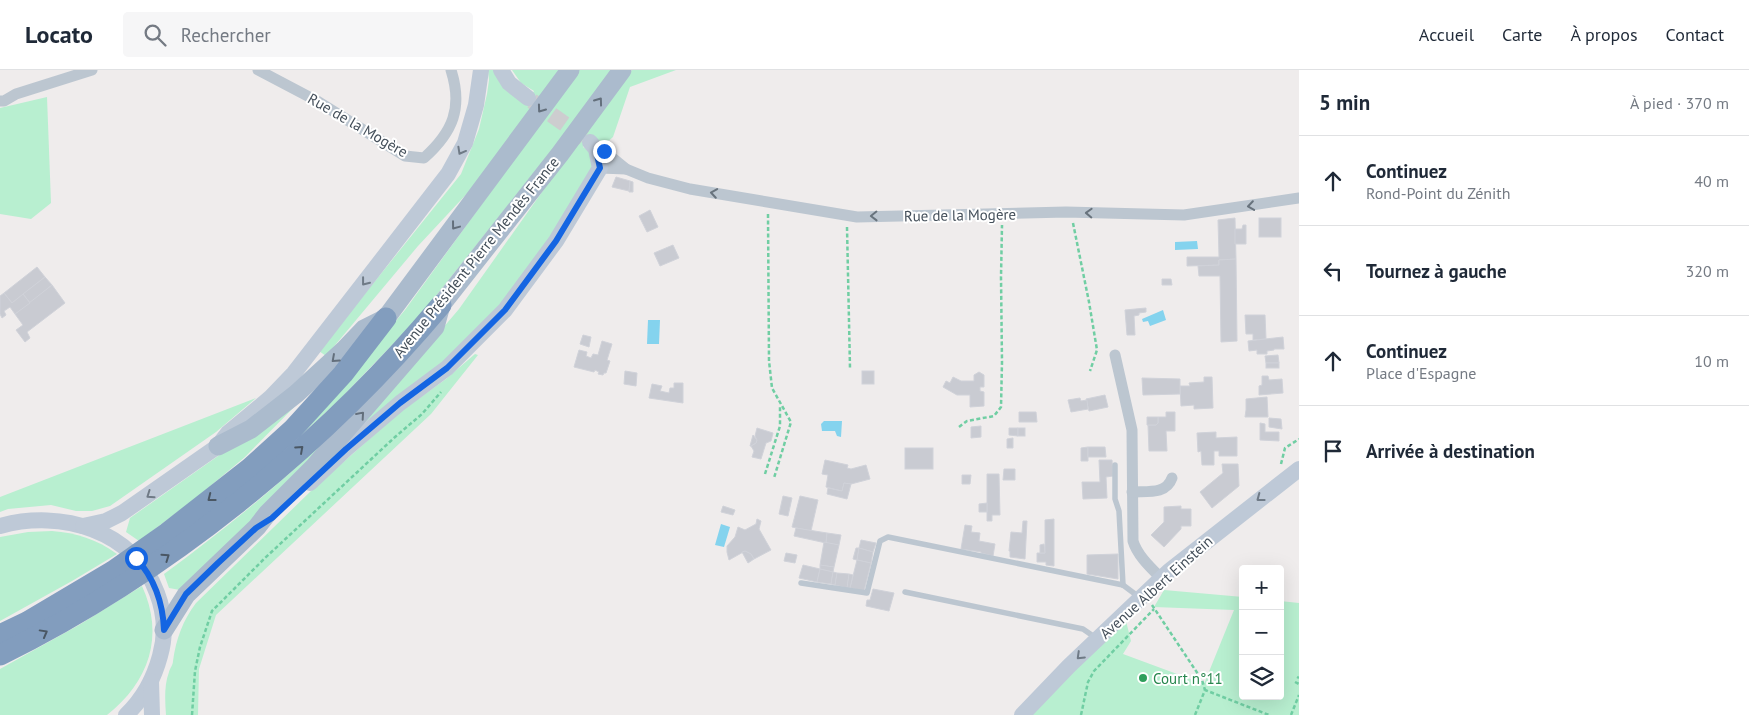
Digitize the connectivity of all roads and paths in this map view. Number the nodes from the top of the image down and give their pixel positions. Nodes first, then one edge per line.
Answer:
1 (92, 70) edge
2 (258, 70) edge
3 (451, 70) edge
4 (481, 70) edge
5 (501, 70) edge
6 (570, 70) edge
7 (622, 70) edge
8 (528, 98) tunnel mouth
9 (0, 102) edge
10 (593, 146) joint
11 (600, 168) junction
12 (626, 169) junction
13 (1299, 198) edge
14 (768, 212) dead end
15 (1073, 223) dead end
16 (1002, 225) dead end
17 (847, 230) dead end
18 (441, 305) junction
19 (386, 318) junction
20 (1115, 355) dead end
21 (850, 368) dead end
22 (1090, 371) dead end
23 (444, 389) dead end
24 (780, 403) junction
25 (959, 426) dead end
26 (1299, 439) edge
27 (218, 446) junction
28 (1116, 465) dead end
29 (1299, 469) edge
30 (765, 474) dead end
31 (774, 478) dead end
32 (1172, 478) dead end
33 (1285, 480) junction
34 (1132, 492) junction
35 (0, 526) edge
36 (83, 526) junction
37 (256, 528) junction
38 (1161, 578) junction
39 (802, 583) dead end
40 (1123, 585) junction
41 (905, 592) dead end
42 (1140, 598) junction
43 (164, 630) junction
44 (0, 635) edge
45 (1098, 639) junction
46 (0, 655) edge
47 (151, 681) junction
48 (1295, 682) dead end
49 (1299, 684) edge
50 (1206, 690) junction
51 (1299, 695) edge
52 (126, 715) edge
53 (152, 715) edge
54 (192, 715) edge
55 (1022, 715) edge
56 (1081, 715) edge
57 (1195, 715) edge
58 (1269, 715) edge
59 (1291, 715) edge

1 - 9 street
2 - 3 street, Rue de la Mogère
4 -> 27 main road
5 - 8 main road
6 -> 19 main road, Avenue Président Pierre Mendès France
18 -> 7 main road, Avenue Président Pierre Mendès France
10 - 11 main road
10 - 12 street
11 - 12 street
11 - 37 main road
13 -> 12 street, Rue de la Mogère
14 - 24 path
15 - 22 path
16 - 25 path
17 - 21 path
37 -> 18 main road
46 -> 18 highway, Avenue Président Pierre Mendès France
19 -> 27 main road
19 -> 44 highway, Avenue Président Pierre Mendès France
20 - 34 street
23 - 54 path
24 - 30 path
24 - 31 path
26 - 33 path
27 -> 36 main road
28 - 40 lane
29 - 33 main road, Avenue Albert Einstein
32 - 34 street
33 -> 38 main road, Avenue Albert Einstein
34 - 38 street
35 - 36 main road
36 - 43 main road
37 - 43 main road
38 - 42 main road, Avenue Albert Einstein
39 - 40 lane
40 - 42 lane
41 - 45 lane
42 - 45 main road, Avenue Albert Einstein
43 - 47 main road
45 -> 55 main road, Avenue Albert Einstein
47 - 52 main road
47 - 53 main road
48 - 49 path
50 - 56 path
50 - 57 path
50 - 58 path
51 - 59 path

